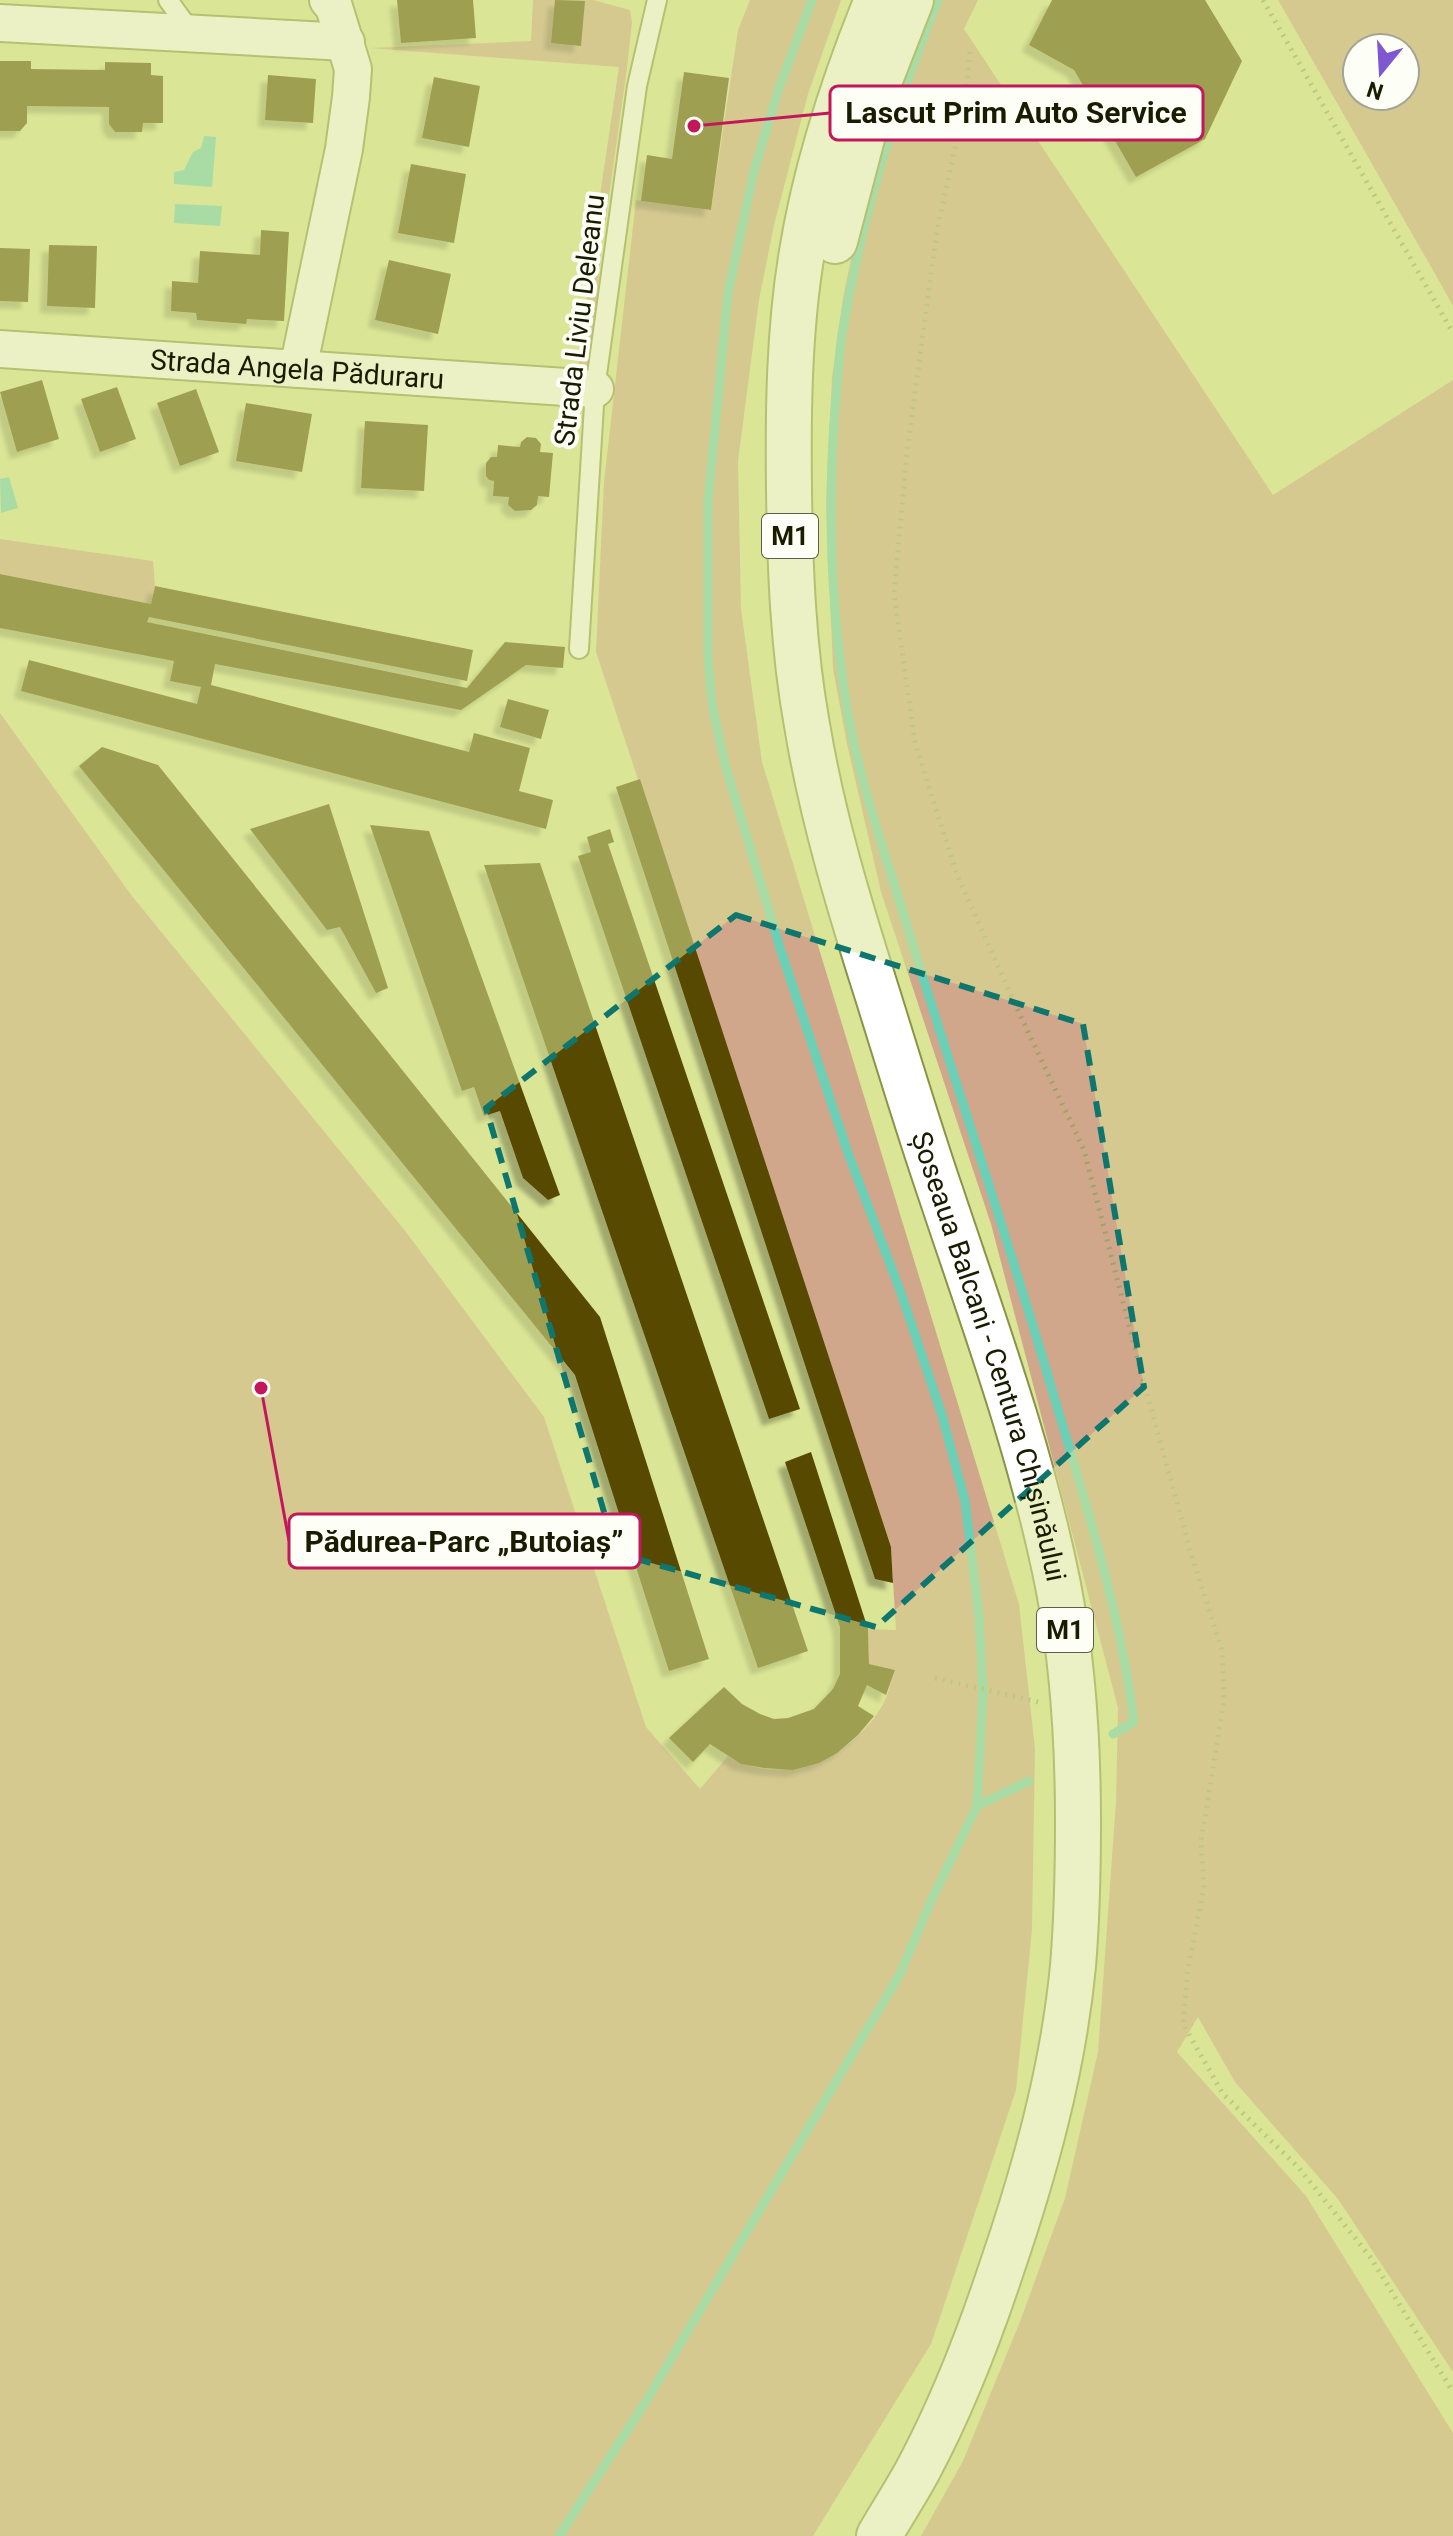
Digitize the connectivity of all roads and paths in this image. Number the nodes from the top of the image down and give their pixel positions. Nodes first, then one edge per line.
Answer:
1 (168, 0) edge
2 (328, 0) edge
3 (657, 0) edge
4 (862, 0) edge
5 (877, 0) edge
6 (894, 0) edge
7 (911, 0) edge
8 (1263, 0) edge
9 (0, 23) edge
10 (192, 33) junction
11 (346, 42) junction
12 (970, 52) dead end
13 (1453, 333) edge
14 (792, 347) junction
15 (0, 349) edge
16 (298, 369) junction
17 (595, 389) junction
18 (579, 649) dead end
19 (935, 1678) dead end
20 (995, 1690) dead end
21 (1453, 2392) edge
22 (879, 2536) edge

1 - 10 lane
2 - 11 street
3 - 17 lane, Strada Liviu Deleanu
4 - 14 highway, M1
5 - 14 highway, Șoseaua Balcani - Centura Chișinăului / M1
6 - 14 highway, M1
7 - 14 highway, Șoseaua Balcani - Centura Chișinăului / M1
8 - 13 path
9 - 10 street
10 - 11 street
11 - 16 street
12 - 21 path
14 - 22 highway, Șoseaua Balcani - Centura Chișinăului / M1
15 - 16 street, Strada Angela Păduraru
16 - 17 street, Strada Angela Păduraru
17 - 18 lane, Strada Liviu Deleanu
19 - 20 path

